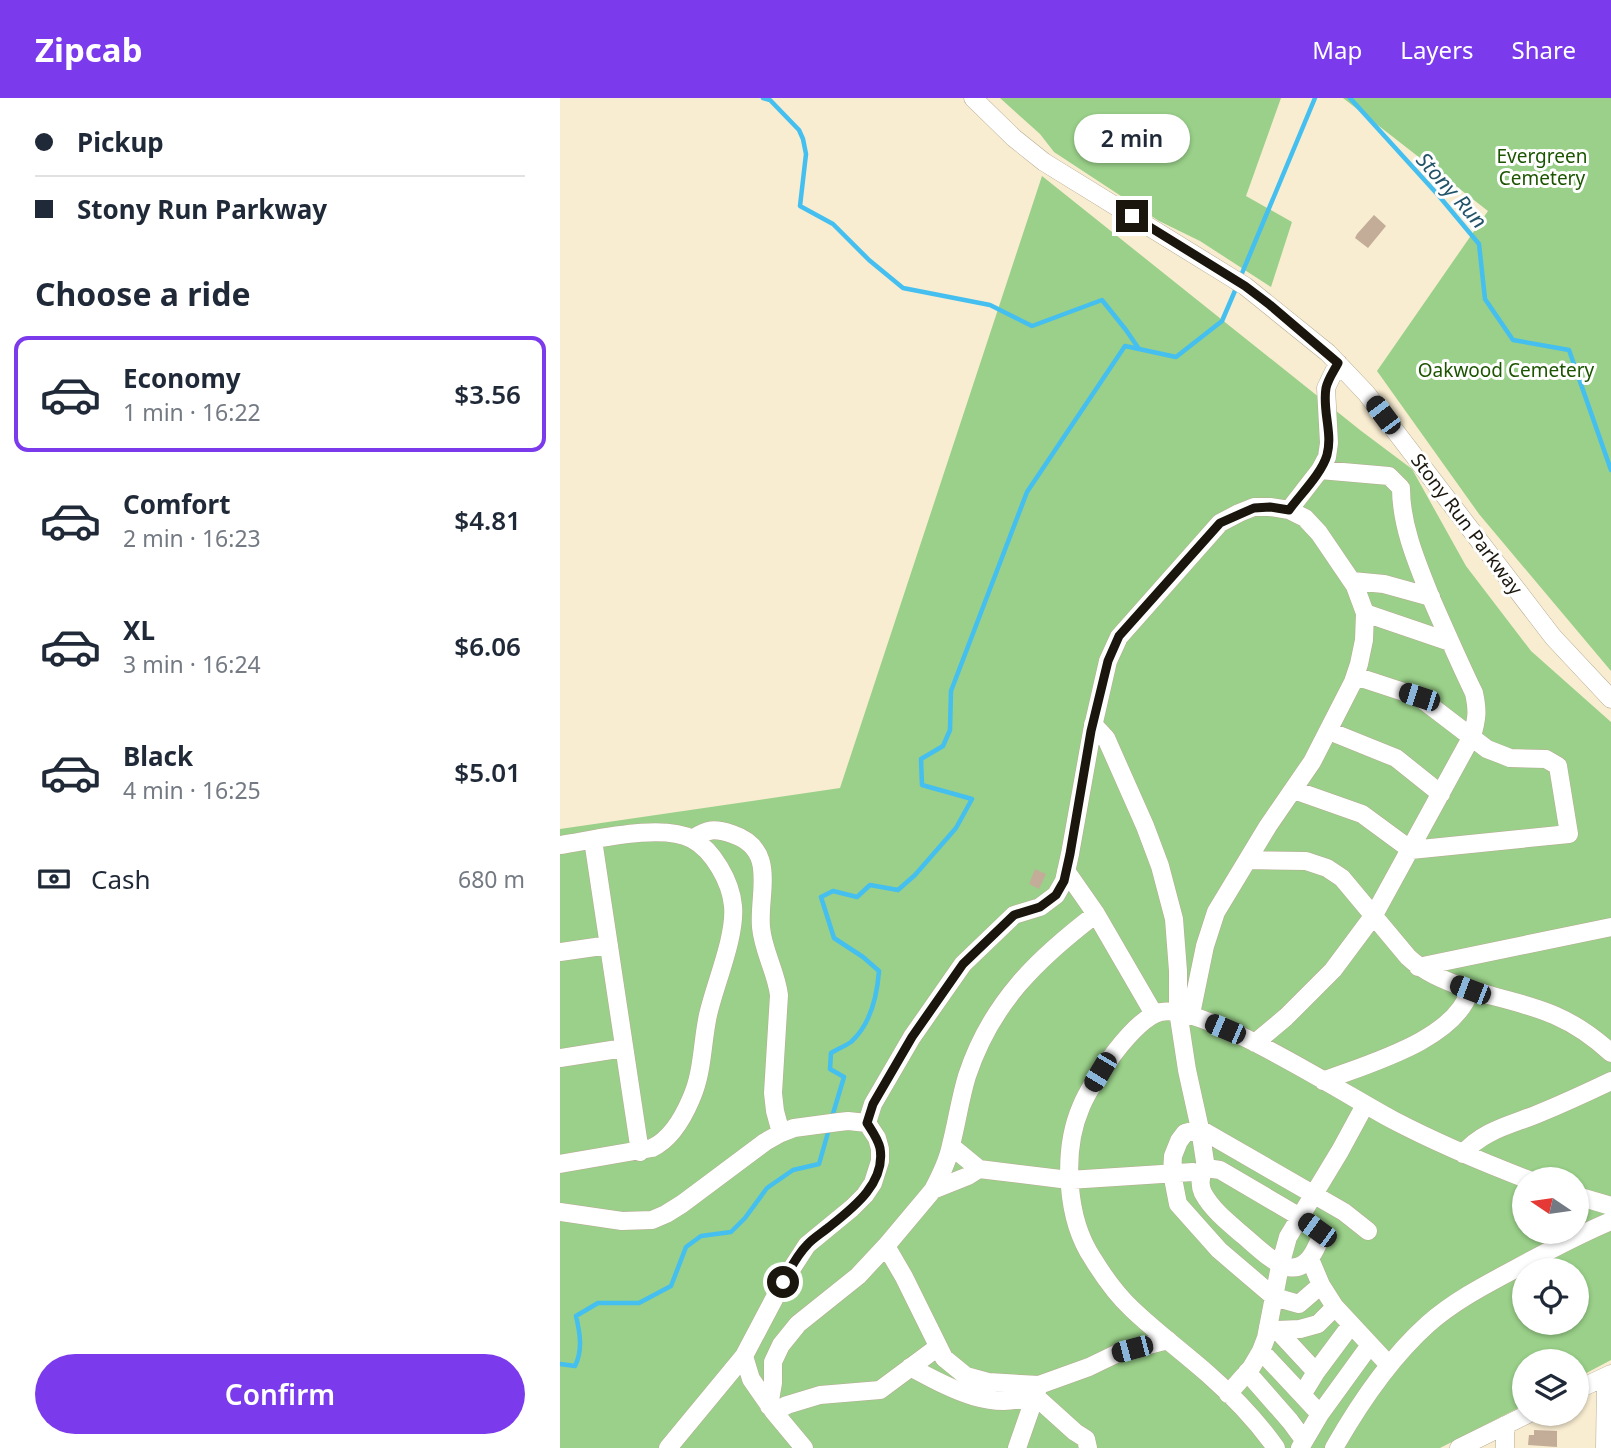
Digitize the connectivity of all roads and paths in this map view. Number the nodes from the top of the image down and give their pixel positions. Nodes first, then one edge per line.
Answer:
1 (973, 98) edge
2 (1338, 363) junction
3 (1320, 470) junction
4 (1289, 510) junction
5 (1352, 581) junction
6 (1431, 597) junction
7 (1365, 613) junction
8 (1450, 642) junction
9 (1355, 676) junction
10 (1611, 699) edge
11 (1093, 724) junction
12 (1329, 731) junction
13 (1472, 736) junction
14 (1294, 790) junction
15 (1441, 794) junction
16 (692, 839) junction
17 (593, 840) junction
18 (560, 845) edge
19 (1410, 850) junction
20 (1248, 860) junction
21 (1066, 871) junction
22 (1096, 914) junction
23 (1374, 915) junction
24 (1611, 927) edge
25 (609, 945) junction
26 (560, 952) edge
27 (1419, 967) junction
28 (1470, 990) junction
29 (1185, 1013) junction
30 (1154, 1014) junction
31 (1255, 1043) junction
32 (624, 1048) junction
33 (1611, 1053) edge
34 (560, 1058) edge
35 (1323, 1081) junction
36 (1611, 1081) edge
37 (1365, 1105) junction
38 (867, 1123) junction
39 (1200, 1129) junction
40 (781, 1133) junction
41 (951, 1146) junction
42 (640, 1152) junction
43 (1463, 1154) junction
44 (560, 1164) edge
45 (979, 1169) junction
46 (1204, 1171) junction
47 (1172, 1173) junction
48 (1512, 1173) edge
49 (1069, 1180) junction
50 (933, 1190) junction
51 (1313, 1195) junction
52 (1589, 1200) edge
53 (1611, 1206) edge
54 (560, 1212) edge
55 (1300, 1217) junction
56 (1611, 1221) edge
57 (1368, 1231) dead end
58 (886, 1246) junction
59 (1310, 1259) junction
60 (1280, 1266) junction
61 (1321, 1285) junction
62 (1274, 1297) junction
63 (1299, 1304) junction
64 (1335, 1307) junction
65 (1318, 1324) junction
66 (1351, 1325) junction
67 (1273, 1329) junction
68 (1300, 1329) junction
69 (1168, 1340) junction
70 (1370, 1345) junction
71 (938, 1347) junction
72 (1261, 1351) junction
73 (1299, 1353) junction
74 (744, 1356) junction
75 (1389, 1366) junction
76 (911, 1367) junction
77 (1247, 1372) junction
78 (1316, 1372) junction
79 (1608, 1375) edge
80 (1589, 1385) edge
81 (1036, 1390) junction
82 (1228, 1394) junction
83 (1302, 1395) junction
84 (772, 1409) junction
85 (1320, 1414) junction
86 (1512, 1422) edge
87 (1505, 1425) junction
88 (1302, 1444) edge
89 (668, 1448) edge
90 (804, 1448) edge
91 (1017, 1448) edge
92 (1088, 1448) edge
93 (1276, 1448) edge
94 (1334, 1448) edge
95 (1459, 1448) edge
96 (1505, 1448) edge
97 (1605, 1448) edge

1 - 2 street, Stony Run Parkway
2 - 3 street
2 - 10 street, Stony Run Parkway
3 - 4 street
3 - 6 street
4 - 5 street
4 - 11 street
5 - 6 street
5 - 7 street
6 - 8 street
7 - 8 street
7 - 9 street
8 - 13 street
9 - 12 street
9 - 13 street
11 - 21 street
11 - 29 street
12 - 14 street
12 - 15 street
13 - 15 street
13 - 19 street
14 - 19 street
14 - 20 street
15 - 19 street
16 - 17 street
16 - 40 street
16 - 42 street
17 - 18 street
17 - 25 street
19 - 23 street
20 - 23 street
20 - 29 street
21 - 22 street
21 - 38 street
22 - 30 street
22 - 41 street
23 - 27 street
23 - 31 street
24 - 27 street
25 - 26 street
25 - 32 street
27 - 28 street
28 - 33 street
28 - 35 street
29 - 30 street
29 - 31 street
29 - 39 street
30 - 49 street
31 - 35 street
32 - 34 street
32 - 42 street
35 - 37 street
36 - 43 street
37 - 43 street
37 - 51 street
38 - 40 street
38 - 74 street
39 - 46 street
39 - 47 street
39 - 51 street
40 - 54 street
41 - 45 street
41 - 50 street
42 - 44 street
43 - 48 street
45 - 49 street
45 - 50 street
46 - 47 street
46 - 55 street
46 - 60 street
47 - 49 street
47 - 62 street
49 - 69 street
50 - 58 street
51 - 55 street
51 - 57 street
52 - 53 street
55 - 59 street
55 - 60 street
56 - 75 street
58 - 71 street
58 - 84 street
59 - 60 street
59 - 61 street
60 - 62 street
61 - 63 street
61 - 64 street
62 - 63 street
62 - 67 street
63 - 68 street
64 - 65 street
64 - 66 street
65 - 68 street
65 - 73 street
66 - 70 street
66 - 78 street
67 - 68 street
67 - 72 street
67 - 73 street
68 - 73 street
69 - 81 street
69 - 82 street
70 - 75 street
70 - 85 street
71 - 76 street
71 - 81 street
72 - 77 street
72 - 83 street
73 - 78 street
74 - 84 street
74 - 89 street
75 - 94 street
76 - 81 street
76 - 84 street
77 - 82 street
77 - 88 street
78 - 83 street
79 - 80 street
79 - 97 street
81 - 91 street
81 - 92 street
82 - 93 street
83 - 85 street
84 - 90 street
85 - 88 street
86 - 87 street
87 - 95 street
87 - 96 street

